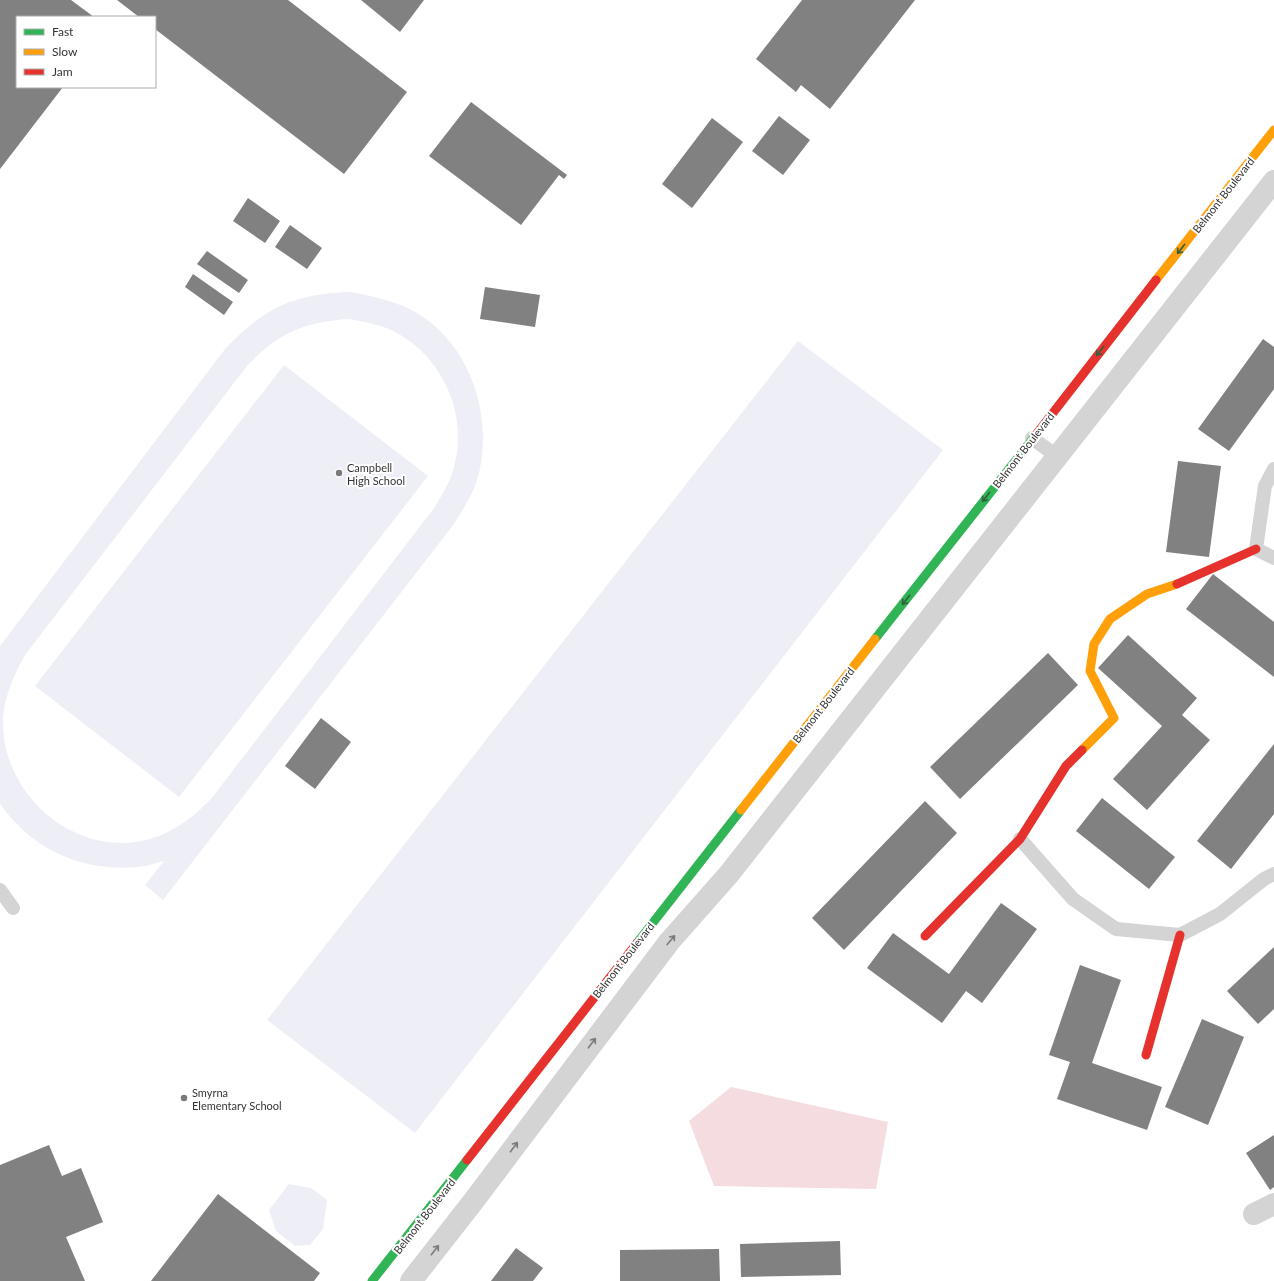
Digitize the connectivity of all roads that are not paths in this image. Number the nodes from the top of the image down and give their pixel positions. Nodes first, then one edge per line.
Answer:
1 (1274, 130) edge
2 (1274, 180) edge
3 (1032, 438) junction
4 (1058, 457) junction
5 (1274, 469) edge
6 (1256, 549) junction
7 (1274, 558) edge
8 (1020, 839) junction
9 (1274, 874) edge
10 (0, 890) edge
11 (13, 908) dead end
12 (1180, 935) junction
13 (925, 936) dead end
14 (1146, 1055) dead end
15 (1274, 1204) edge
16 (1254, 1214) dead end
17 (372, 1281) edge
18 (411, 1281) edge

1 -> 3 street, Belmont Boulevard
2 - 4 street
3 - 4 lane
3 -> 17 street, Belmont Boulevard
18 -> 4 street
5 - 6 lane
6 - 7 lane
6 - 8 street
8 - 12 lane
8 - 13 street
9 - 12 lane
10 - 11 lane
12 - 14 street
15 - 16 street

